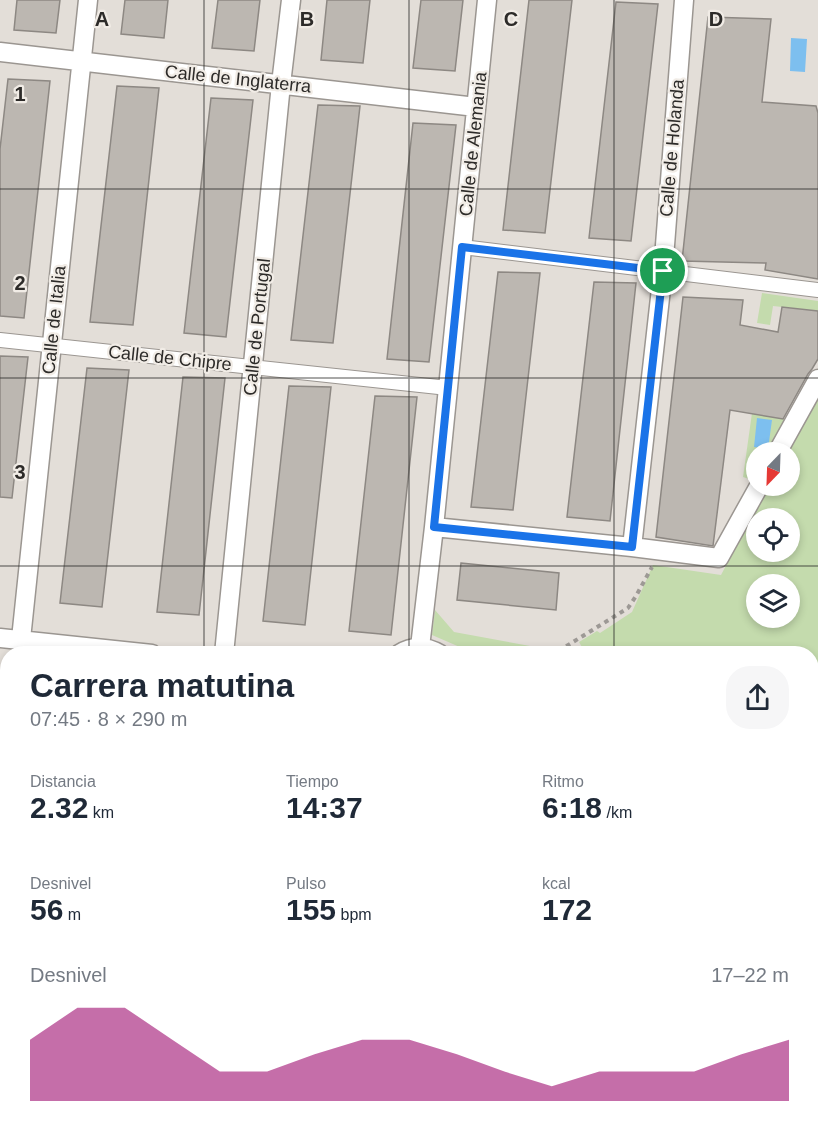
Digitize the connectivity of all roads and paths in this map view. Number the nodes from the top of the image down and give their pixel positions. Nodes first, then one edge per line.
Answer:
1 (88, 0) edge
2 (291, 0) edge
3 (487, 0) edge
4 (684, 0) edge
5 (0, 52) edge
6 (81, 62) junction
7 (281, 84) junction
8 (476, 107) junction
9 (462, 247) junction
10 (663, 271) junction
11 (818, 290) edge
12 (0, 340) edge
13 (51, 345) junction
14 (253, 367) junction
15 (818, 379) edge
16 (448, 388) junction
17 (783, 442) edge
18 (753, 496) edge
19 (434, 527) junction
20 (632, 547) junction
21 (660, 551) junction
22 (0, 638) edge
23 (21, 639) junction
24 (82, 646) edge
25 (225, 646) edge
26 (420, 646) edge
27 (567, 646) edge

1 - 6 street, Calle de Italia
2 - 7 street, Calle de Portugal
3 - 8 street, Calle de Alemania
4 - 10 street, Calle de Holanda
5 - 6 street, Calle de Inglaterra
6 - 7 street, Calle de Inglaterra
6 - 13 street, Calle de Italia
7 - 8 street, Calle de Inglaterra
7 - 14 street, Calle de Portugal
8 - 9 street, Calle de Alemania
9 - 10 street
9 - 16 street, Calle de Alemania
10 - 11 street
10 - 20 street, Calle de Holanda
12 - 13 street, Calle de Chipre
13 - 14 street, Calle de Chipre
13 - 23 street, Calle de Italia
14 - 16 street, Calle de Chipre
14 - 25 street, Calle de Portugal
15 - 17 street
16 - 19 street, Calle de Alemania
18 - 21 street
19 - 20 street
19 - 26 street, Calle de Alemania
20 - 21 street
21 - 27 path
22 - 23 street
23 - 24 street

